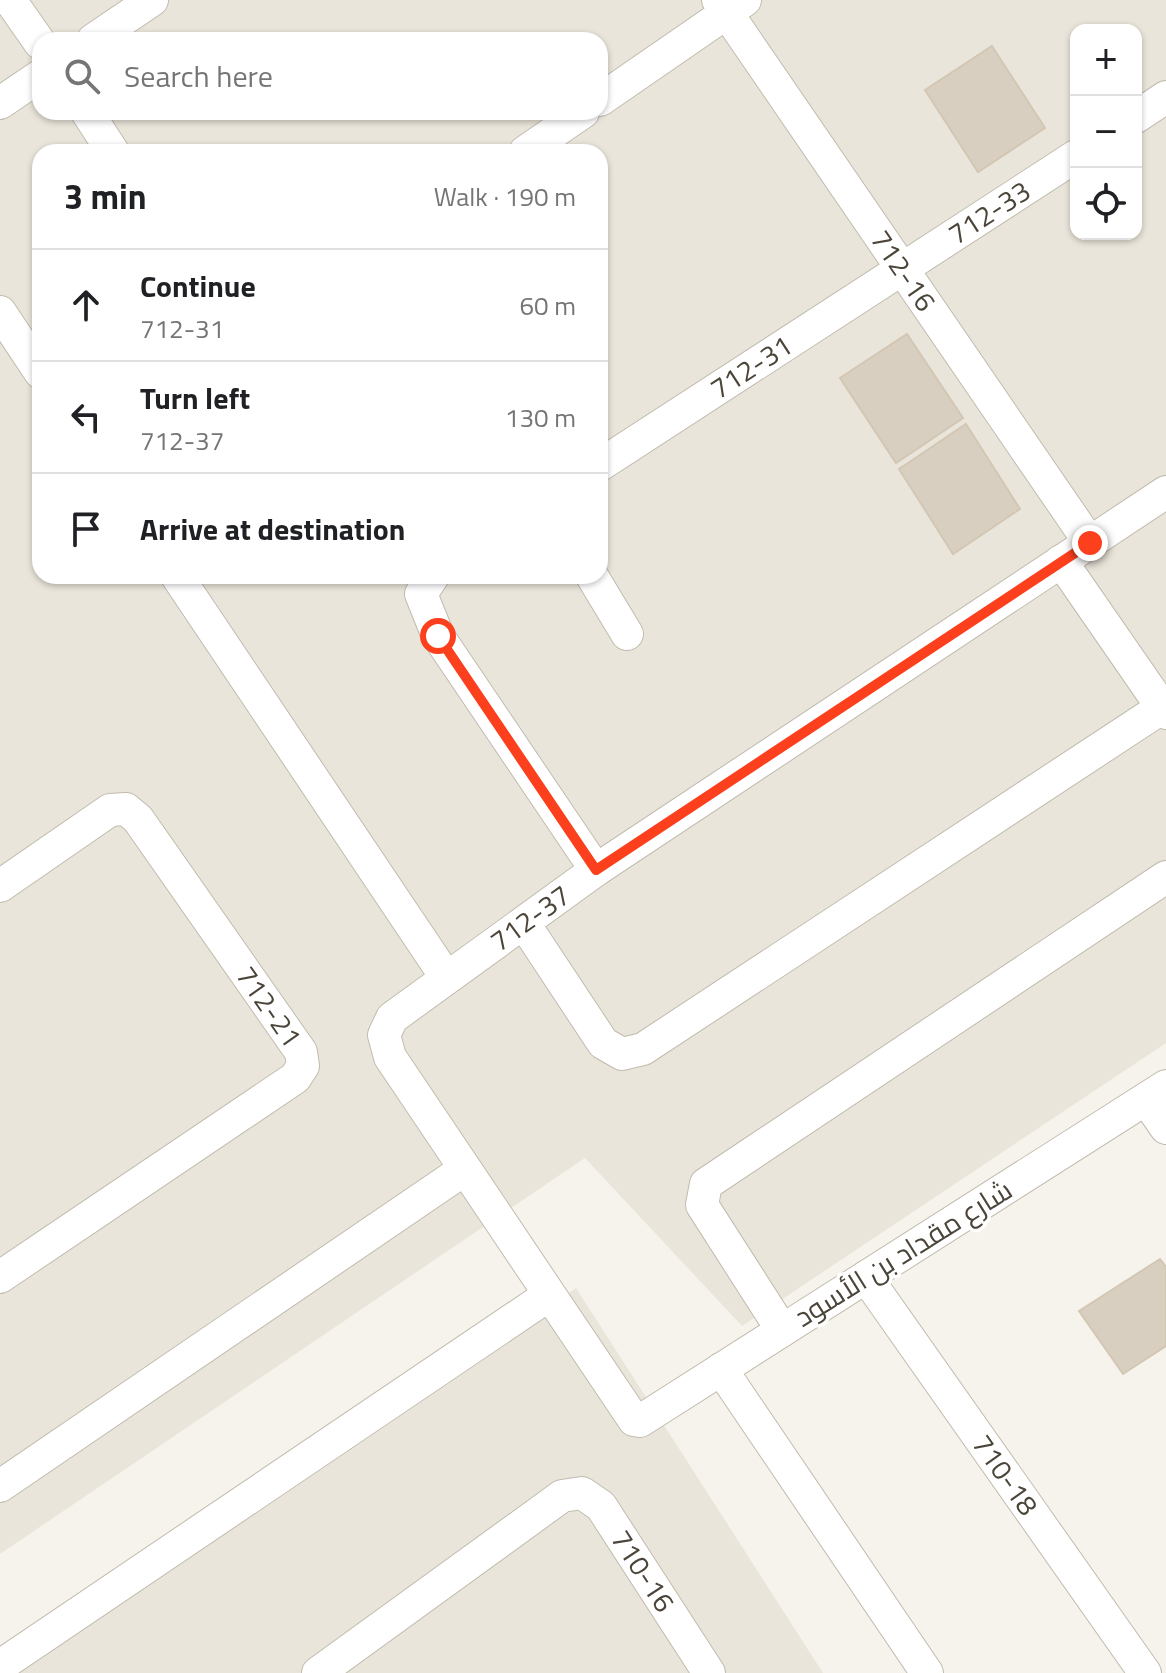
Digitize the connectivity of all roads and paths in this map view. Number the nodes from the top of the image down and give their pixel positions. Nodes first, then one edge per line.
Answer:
1 (10, 0) edge
2 (152, 0) edge
3 (730, 4) edge
4 (32, 32) edge
5 (105, 32) edge
6 (32, 81) edge
7 (608, 94) edge
8 (1166, 97) edge
9 (0, 103) edge
10 (1142, 113) edge
11 (92, 120) edge
12 (571, 120) edge
13 (108, 144) edge
14 (537, 144) edge
15 (1070, 160) edge
16 (903, 270) junction
17 (0, 312) edge
18 (32, 360) edge
19 (608, 460) edge
20 (1166, 492) edge
21 (1090, 543) junction
22 (1061, 561) junction
23 (182, 584) edge
24 (428, 584) edge
25 (597, 584) edge
26 (627, 634) dead end
27 (1165, 709) edge
28 (596, 870) junction
29 (1166, 877) edge
30 (0, 886) edge
31 (525, 925) junction
32 (446, 977) junction
33 (1156, 1092) edge
34 (1166, 1128) edge
35 (465, 1169) junction
36 (0, 1277) edge
37 (866, 1277) junction
38 (549, 1295) junction
39 (782, 1330) junction
40 (721, 1369) junction
41 (0, 1486) edge
42 (0, 1666) edge
43 (318, 1673) edge
44 (709, 1673) edge
45 (927, 1673) edge
46 (1145, 1673) edge

1 - 4 street
2 - 5 street
3 - 7 street
3 - 16 street, 712-16
6 - 9 street
8 - 10 street
11 - 13 street
12 - 14 street
15 - 16 street, 712-33
16 - 19 street, 712-31
16 - 21 street, 712-16
17 - 18 street
20 - 21 street, 712-37
21 - 22 street, 712-37
22 - 27 street
22 - 28 street, 712-37
23 - 32 street
24 - 28 street
25 - 26 street
27 - 31 street
28 - 31 street, 712-37
29 - 39 street
30 - 36 street, 712-21
31 - 32 street, 712-37
32 - 35 street, 712-37
33 - 34 street
33 - 37 street, شارع مقداد بن الأسود
35 - 38 street
35 - 41 street
37 - 39 street, شارع مقداد بن الأسود
37 - 46 street, 710-18
38 - 40 street, شارع مقداد بن الأسود
38 - 42 street
39 - 40 street, شارع مقداد بن الأسود
40 - 45 street
43 - 44 street, 710-16

